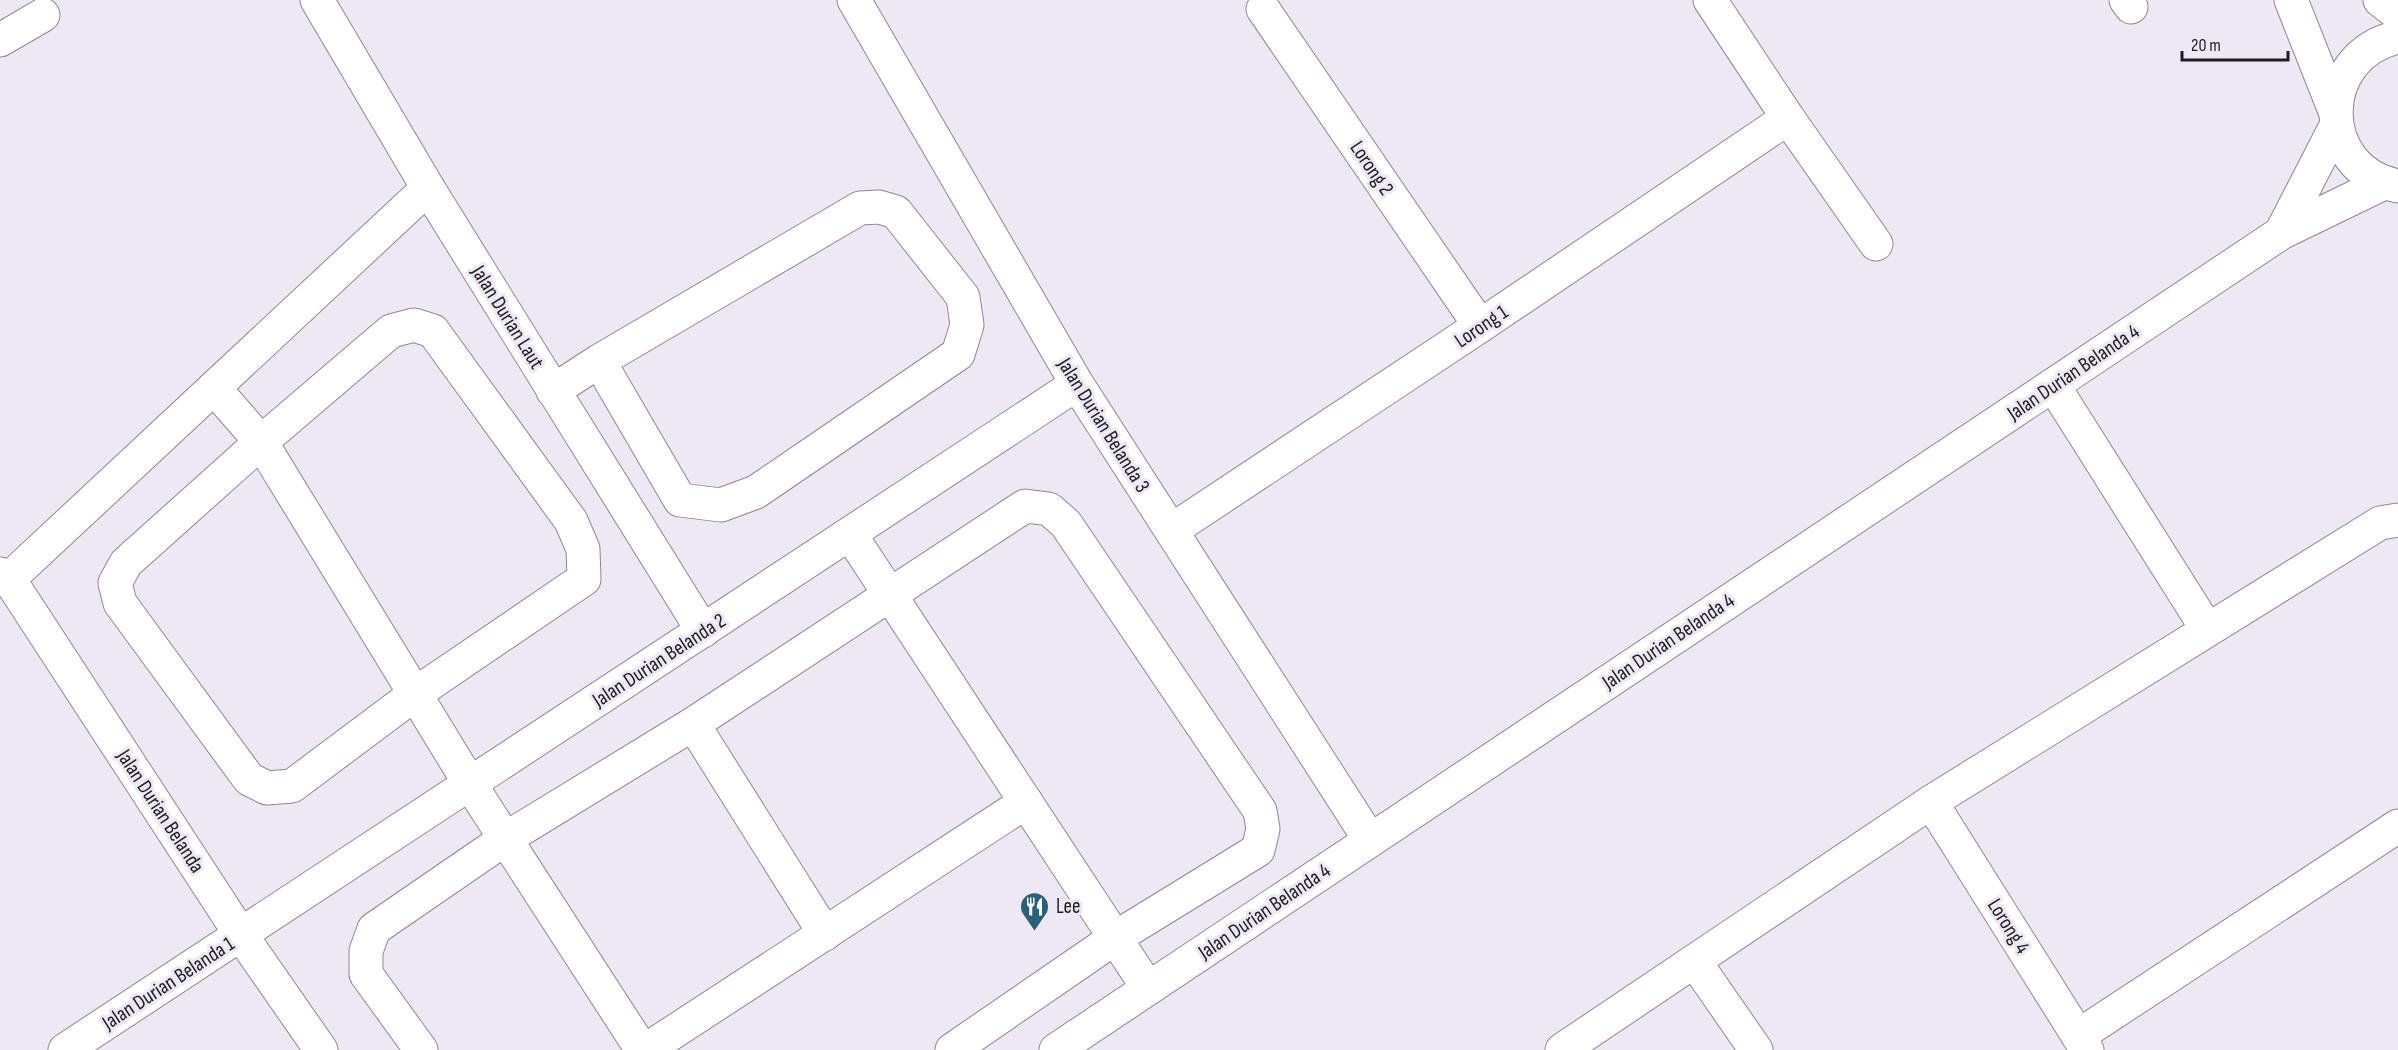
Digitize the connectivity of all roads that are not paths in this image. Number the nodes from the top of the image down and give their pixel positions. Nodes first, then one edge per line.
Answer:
1 (318, 0) edge
2 (854, 0) edge
3 (1710, 0) edge
4 (2291, 0) edge
5 (2380, 0) edge
6 (1263, 9) dead end
7 (2398, 14) edge
8 (43, 15) dead end
9 (2398, 37) edge
10 (0, 40) edge
11 (1788, 118) junction
12 (2335, 119) junction
13 (2394, 186) edge
14 (428, 188) junction
15 (2281, 233) junction
16 (1876, 244) dead end
17 (1480, 326) junction
18 (599, 361) junction
19 (1077, 384) junction
20 (2053, 385) junction
21 (214, 388) junction
22 (553, 391) junction
23 (261, 442) junction
24 (2398, 520) edge
25 (1172, 530) junction
26 (850, 534) junction
27 (4, 577) edge
28 (890, 595) junction
29 (2207, 630) junction
30 (703, 631) junction
31 (415, 694) junction
32 (693, 724) junction
33 (470, 784) junction
34 (1026, 802) junction
35 (1930, 802) junction
36 (2398, 826) edge
37 (505, 839) junction
38 (1370, 840) junction
39 (825, 934) junction
40 (241, 935) junction
41 (1115, 938) junction
42 (1695, 962) junction
43 (1148, 988) junction
44 (2082, 1043) edge
45 (65, 1050) edge
46 (321, 1050) edge
47 (421, 1050) edge
48 (644, 1050) edge
49 (952, 1050) edge
50 (1056, 1050) edge
51 (1562, 1050) edge
52 (1756, 1050) edge

1 - 14 street, Jalan Durian Laut
2 - 19 street, Jalan Durian Belanda 3
3 - 11 street
4 - 12 street
5 - 7 street
6 - 17 street, Lorong 2
8 - 10 street
9 - 12 street
11 - 16 street
11 - 17 street, Lorong 1
12 - 13 street
12 - 15 street
13 - 15 street, Jalan Durian Belanda 4
14 - 21 street
14 - 22 street, Jalan Durian Laut
15 - 20 street, Jalan Durian Belanda 4
17 - 25 street, Lorong 1
18 - 18 street
18 - 22 street
19 - 25 street, Jalan Durian Belanda 3
19 - 26 street, Jalan Durian Belanda 2
20 - 29 street
20 - 38 street, Jalan Durian Belanda 4
21 - 23 street
21 - 27 street
22 - 30 street, Jalan Durian Laut
23 - 31 street
23 - 31 street
23 - 31 street
24 - 29 street
25 - 38 street, Jalan Durian Belanda 3
26 - 28 street
26 - 30 street, Jalan Durian Belanda 2
27 - 40 street, Jalan Durian Belanda
28 - 32 street
28 - 34 street
28 - 41 street
29 - 35 street
30 - 33 street, Jalan Durian Belanda 2
31 - 33 street
32 - 37 street
32 - 39 street
33 - 37 street
33 - 40 street, Jalan Durian Belanda 2
34 - 39 street
34 - 41 street
35 - 42 street
35 - 44 street, Lorong 4
36 - 44 street
37 - 47 street
37 - 48 street
38 - 43 street, Jalan Durian Belanda 4
39 - 48 street
40 - 45 street, Jalan Durian Belanda 1
40 - 46 street, Jalan Durian Belanda
41 - 43 street
41 - 49 street
42 - 51 street
42 - 52 street
43 - 50 street, Jalan Durian Belanda 4

